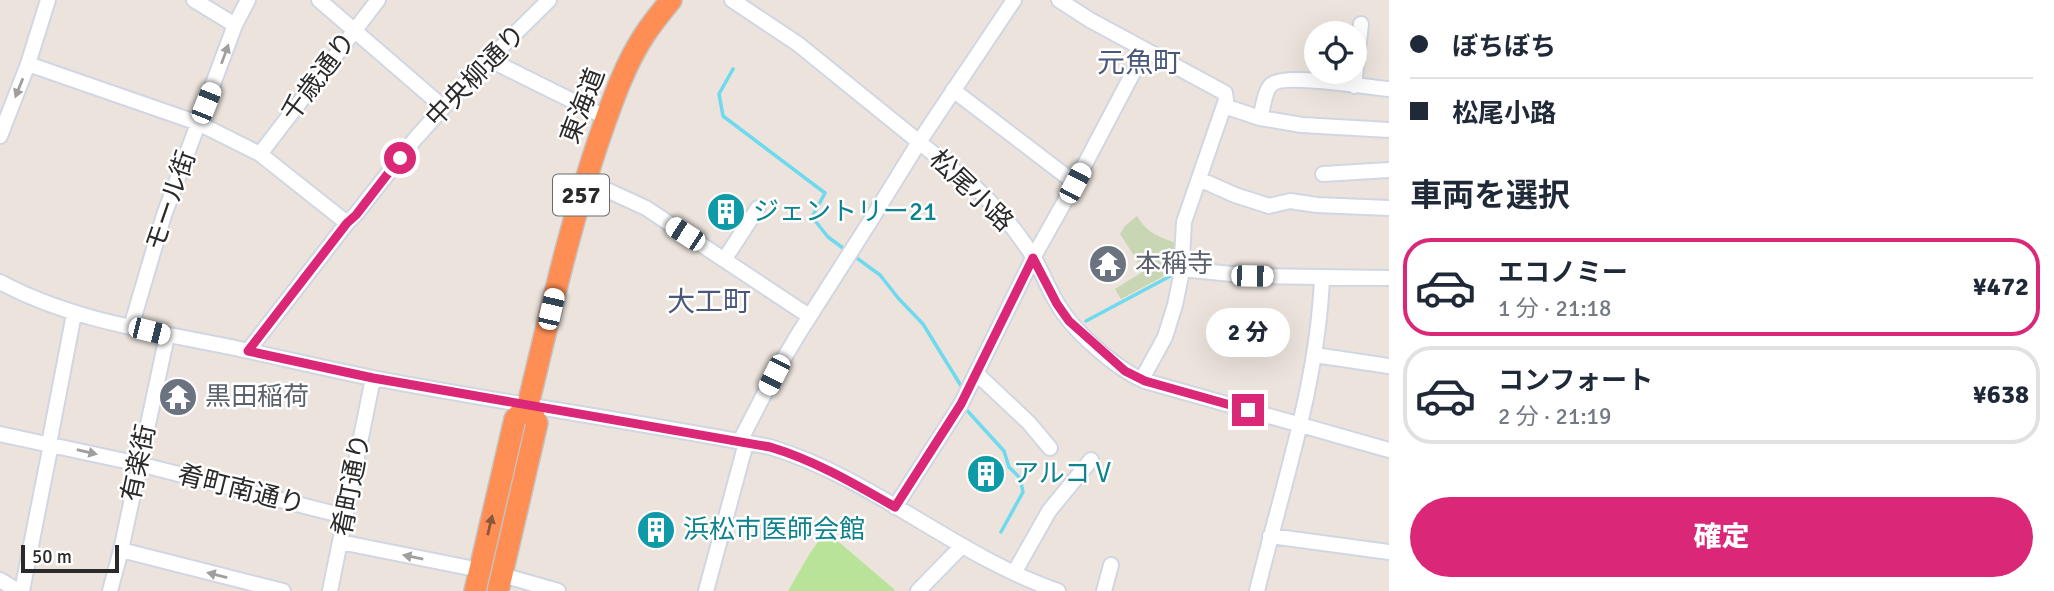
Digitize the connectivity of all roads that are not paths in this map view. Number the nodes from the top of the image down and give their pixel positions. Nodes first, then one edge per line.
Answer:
1 (48, 0) edge
2 (194, 0) edge
3 (248, 0) edge
4 (319, 0) edge
5 (378, 0) edge
6 (549, 0) edge
7 (671, 0) edge
8 (732, 0) edge
9 (1014, 0) edge
10 (1059, 0) edge
11 (235, 25) junction
12 (355, 30) junction
13 (1144, 50) junction
14 (488, 59) junction
15 (28, 64) junction
16 (1354, 86) joint
17 (1389, 89) edge
18 (953, 90) junction
19 (1224, 106) junction
20 (443, 107) junction
21 (607, 118) junction
22 (1261, 118) junction
23 (198, 123) junction
24 (1389, 130) edge
25 (0, 136) edge
26 (919, 142) junction
27 (260, 154) junction
28 (1389, 170) edge
29 (1323, 174) dead end
30 (1199, 179) junction
31 (585, 180) junction
32 (1075, 183) junction
33 (758, 208) dead end
34 (1389, 208) edge
35 (347, 223) junction
36 (1033, 258) junction
37 (724, 260) junction
38 (1181, 269) junction
39 (1322, 277) junction
40 (1389, 278) edge
41 (0, 282) edge
42 (74, 314) junction
43 (809, 316) junction
44 (131, 327) junction
45 (167, 336) junction
46 (248, 351) junction
47 (1315, 355) junction
48 (1389, 366) edge
49 (976, 373) junction
50 (373, 378) junction
51 (1142, 379) junction
52 (528, 405) junction
53 (1300, 424) junction
54 (0, 435) edge
55 (740, 441) junction
56 (45, 443) junction
57 (1050, 448) dead end
58 (1389, 450) edge
59 (1091, 460) dead end
60 (139, 464) junction
61 (895, 507) junction
62 (344, 516) junction
63 (1270, 536) junction
64 (340, 542) junction
65 (962, 546) junction
66 (121, 550) junction
67 (1389, 552) edge
68 (1111, 565) dead end
69 (1014, 573) junction
70 (0, 580) edge
71 (477, 581) edge
72 (500, 583) edge
73 (18, 591) edge
74 (110, 591) edge
75 (283, 591) edge
76 (330, 591) edge
77 (558, 591) edge
78 (706, 591) edge
79 (918, 591) edge
80 (1058, 591) edge
81 (1104, 591) edge
82 (1257, 591) edge

1 - 15 street
2 - 11 street
3 - 11 street, モール街
4 - 12 street
5 - 12 street, 千歳通り
6 - 14 street, 中央柳通り
7 - 21 highway, 東海道 / 257
8 - 26 street, 松尾小路
9 - 18 street
10 - 13 street
23 -> 11 street, モール街
12 - 20 street
12 - 27 street, 千歳通り
13 - 19 street
13 - 32 street
14 - 20 street, 中央柳通り
14 - 21 street
15 - 23 street
15 -> 25 street
16 - 17 street
16 - 22 street
18 - 26 street
18 - 32 street
19 - 22 street
19 - 30 street
20 - 35 street, 中央柳通り
21 - 31 highway, 東海道 / 257
22 - 24 street
23 - 27 street
23 - 44 street, モール街
26 - 36 street, 松尾小路
26 - 43 street
27 - 35 street
28 - 29 street
30 - 34 street
30 - 38 street
31 - 37 street
31 - 52 highway, 東海道 / 257
32 - 36 street
33 - 37 street
35 - 46 street, 中央柳通り
36 - 49 street
36 - 51 street, 松尾小路
37 - 43 street
38 - 39 street
38 - 51 street
39 - 40 street
39 - 47 street
41 - 42 street
42 - 44 street
42 - 56 street
43 - 55 street
44 - 45 street
45 - 46 street
45 - 60 street, 有楽街
46 - 50 street
47 - 48 street
47 - 53 street
49 - 57 street
49 - 61 street
50 - 52 street
50 - 62 street, 肴町通り
51 - 53 street, 松尾小路
52 - 55 street
71 -> 52 highway, 257
52 - 72 highway, 257
53 - 58 street, 松尾小路
53 - 63 street
54 - 56 street, 肴町南通り
55 - 61 street
55 - 78 street
56 -> 60 street, 肴町南通り
56 - 73 street
59 - 69 street
60 - 62 street, 肴町南通り
60 - 66 street, 有楽街
61 - 65 street
62 - 64 street, 肴町通り
63 - 67 street
63 - 82 street
71 -> 64 street
64 - 76 street, 肴町通り
65 - 69 street
65 - 79 street
66 - 74 street, 有楽街
75 -> 66 street
68 - 81 street
69 - 80 street
70 - 73 street
72 - 77 street

